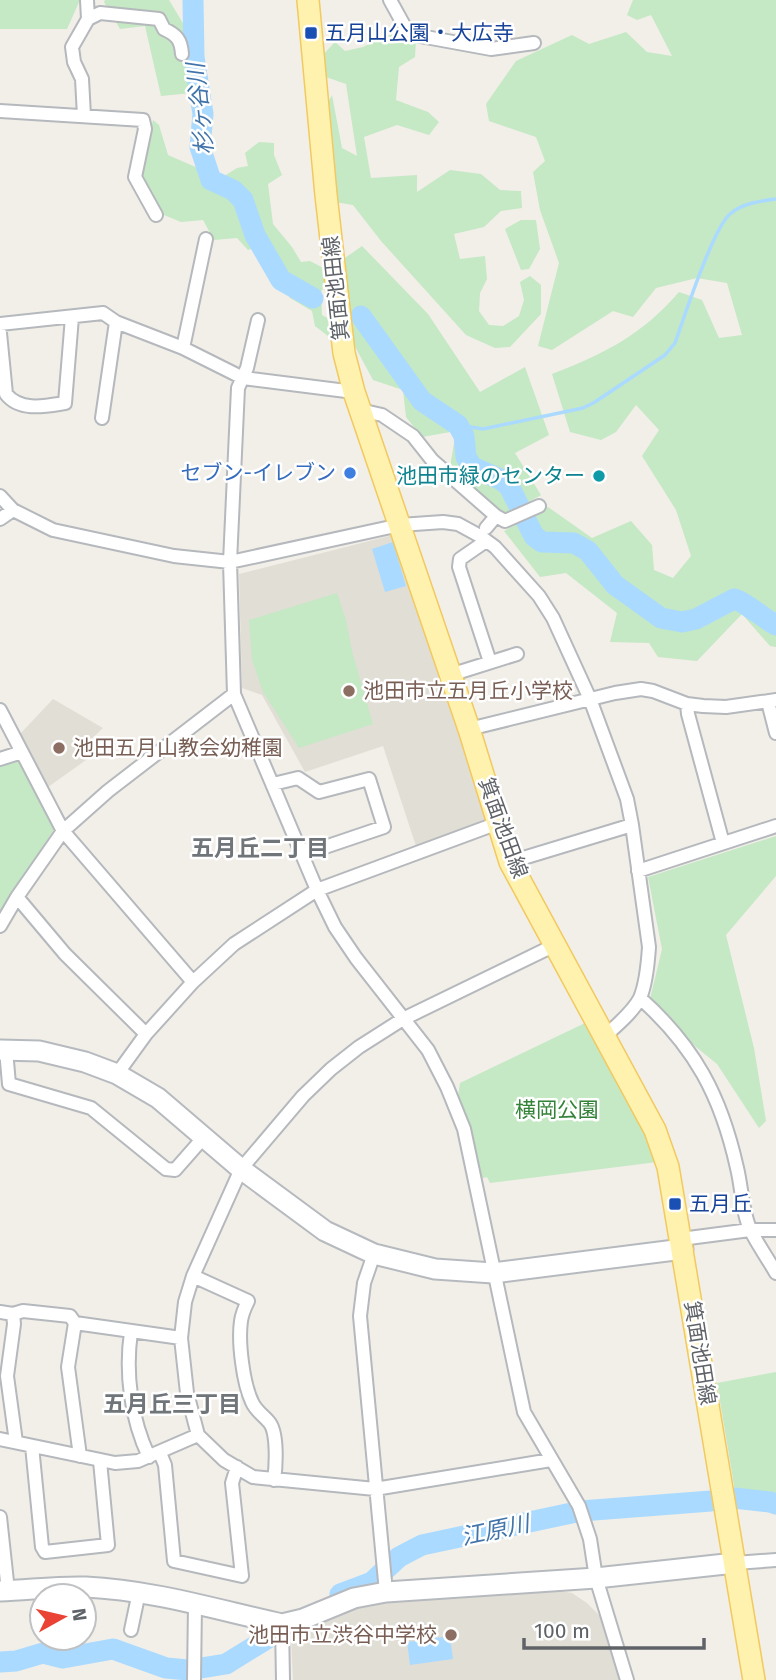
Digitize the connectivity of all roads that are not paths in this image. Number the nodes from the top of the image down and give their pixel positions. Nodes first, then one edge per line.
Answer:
1 (87, 0) edge
2 (308, 0) edge
3 (390, 0) edge
4 (88, 19) junction
5 (534, 43) dead end
6 (182, 54) dead end
7 (0, 111) edge
8 (84, 116) junction
9 (156, 215) dead end
10 (206, 239) dead end
11 (72, 317) junction
12 (258, 320) dead end
13 (116, 321) junction
14 (0, 324) edge
15 (0, 333) edge
16 (183, 348) junction
17 (243, 377) junction
18 (357, 401) junction
19 (102, 418) dead end
20 (0, 496) edge
21 (538, 506) dead end
22 (13, 510) junction
23 (496, 516) junction
24 (0, 519) edge
25 (400, 525) junction
26 (486, 534) junction
27 (230, 562) junction
28 (517, 654) dead end
29 (490, 662) junction
30 (450, 674) junction
31 (234, 694) junction
32 (590, 699) junction
33 (772, 701) edge
34 (687, 704) junction
35 (0, 710) edge
36 (469, 729) junction
37 (776, 733) edge
38 (22, 752) junction
39 (0, 759) edge
40 (274, 785) junction
41 (498, 823) junction
42 (632, 825) junction
43 (776, 826) edge
44 (63, 831) junction
45 (723, 843) junction
46 (301, 850) junction
47 (510, 862) junction
48 (638, 871) junction
49 (317, 890) junction
50 (17, 897) junction
51 (0, 926) edge
52 (555, 945) junction
53 (193, 982) junction
54 (640, 998) junction
55 (403, 1019) junction
56 (146, 1034) junction
57 (604, 1036) junction
58 (3, 1050) edge
59 (117, 1074) junction
60 (204, 1137) junction
61 (242, 1169) junction
62 (750, 1230) junction
63 (776, 1230) edge
64 (682, 1244) junction
65 (374, 1254) junction
66 (494, 1273) junction
67 (776, 1273) edge
68 (192, 1276) junction
69 (7, 1313) edge
70 (75, 1324) junction
71 (131, 1332) junction
72 (181, 1338) junction
73 (198, 1435) junction
74 (0, 1439) edge
75 (16, 1441) junction
76 (32, 1446) junction
77 (154, 1455) junction
78 (80, 1456) junction
79 (551, 1460) junction
80 (100, 1461) junction
81 (237, 1467) junction
82 (274, 1480) junction
83 (375, 1489) junction
84 (0, 1517) edge
85 (776, 1560) edge
86 (735, 1563) junction
87 (597, 1578) junction
88 (4, 1591) edge
89 (139, 1592) junction
90 (386, 1592) junction
91 (195, 1604) junction
92 (282, 1624) junction
93 (131, 1630) dead end
94 (194, 1673) edge
95 (283, 1680) edge
96 (627, 1680) edge
97 (754, 1680) edge

1 - 4 street
2 - 18 main road, 箕面池田線
3 - 5 street
4 - 6 street
4 - 8 street
7 - 8 street
8 - 9 street
10 - 16 street
11 - 13 street
11 - 14 street
11 - 15 street
12 - 17 street
13 - 16 street
13 - 19 street
16 - 17 street
17 - 18 street
17 - 27 street
18 - 23 street
18 - 25 main road, 箕面池田線
20 - 22 street
21 - 23 street
22 - 24 street
22 - 27 street
23 - 26 street
25 - 26 street
25 - 27 street
25 - 30 main road, 箕面池田線
26 - 29 street
26 - 32 street
27 - 31 street
28 - 29 street
29 - 30 street
30 - 36 main road, 箕面池田線
31 - 40 street
31 - 44 street
32 - 34 street
32 - 36 street
32 - 42 street
33 - 34 street
33 - 37 street
34 - 45 street
35 - 38 street
36 - 41 main road, 箕面池田線
38 - 39 street
38 - 44 street
40 - 46 street
40 - 46 street
41 - 47 main road, 箕面池田線
41 - 49 street
42 - 47 street
42 - 48 street
43 - 45 street
44 - 50 street
44 - 53 street
45 - 48 street
46 - 49 street
47 - 52 main road, 箕面池田線
48 - 54 street
49 - 53 street
49 - 55 street
50 - 51 street
50 - 56 street
52 - 55 street
52 - 57 main road, 箕面池田線
53 - 56 street
54 - 57 street
54 - 62 street
55 - 61 street
55 - 66 street
56 - 59 street
57 - 64 main road, 箕面池田線
58 - 59 street
58 - 60 street
59 - 60 street
60 - 61 street
61 - 65 street
61 - 68 street
62 - 63 street
62 - 64 street
62 - 67 street
64 - 66 street
64 - 86 main road, 箕面池田線
65 - 66 street
65 - 83 street
66 - 79 street
68 - 72 street
68 - 82 street
69 - 70 street
69 - 75 street
70 - 71 street
70 - 78 street
71 - 72 street
71 - 77 street
72 - 73 street
73 - 77 street
73 - 81 street
74 - 75 street
75 - 76 street
76 - 78 street
76 - 80 street
77 - 80 street
77 - 81 street
78 - 80 street
79 - 83 street
79 - 87 street
81 - 82 street
82 - 83 street
83 - 90 street
84 - 88 street
85 - 86 street
86 - 87 street
86 - 97 main road, 箕面池田線
87 - 90 street
87 - 96 street
88 - 89 street
89 - 91 street
89 - 93 street
90 - 92 street
91 - 92 street
91 - 94 street
92 - 95 street

